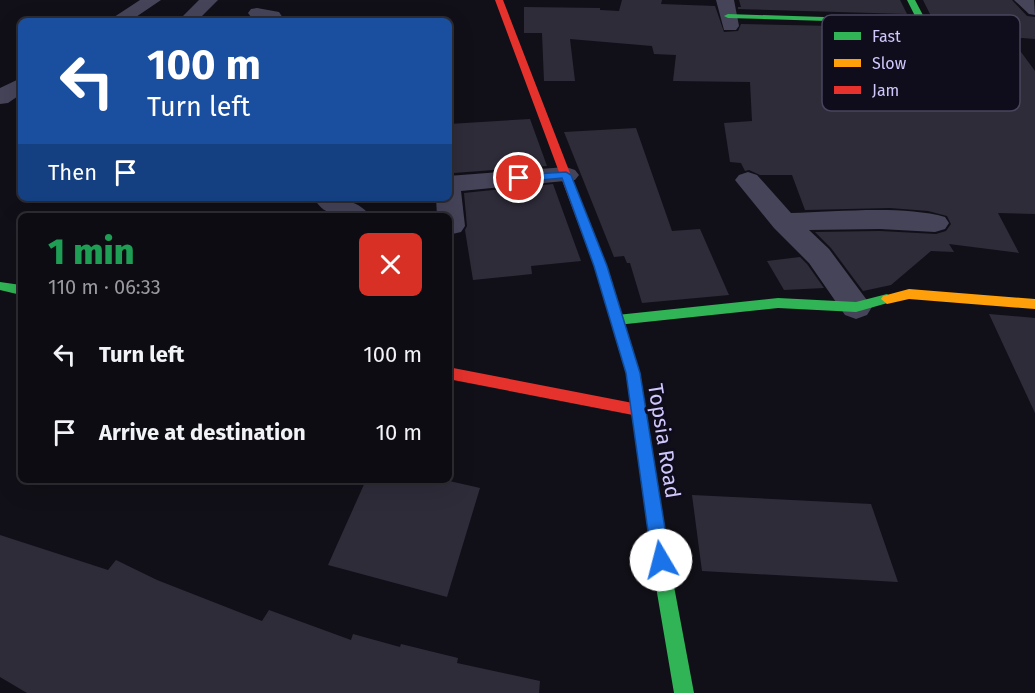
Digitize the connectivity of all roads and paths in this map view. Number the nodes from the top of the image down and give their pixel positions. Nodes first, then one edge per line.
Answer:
1 (152, 0) edge
2 (209, 0) edge
3 (499, 0) edge
4 (911, 0) edge
5 (1023, 0) edge
6 (1035, 10) edge
7 (257, 13) dead end
8 (728, 14) edge
9 (919, 15) edge
10 (122, 18) edge
11 (190, 18) edge
12 (274, 18) edge
13 (822, 18) edge
14 (18, 86) edge
15 (0, 98) edge
16 (566, 175) junction
17 (748, 180) dead end
18 (452, 184) edge
19 (329, 201) edge
20 (350, 213) edge
21 (784, 222) junction
22 (935, 223) dead end
23 (0, 286) edge
24 (18, 289) edge
25 (1035, 304) edge
26 (856, 307) junction
27 (617, 320) junction
28 (452, 374) edge
29 (638, 410) junction
30 (684, 693) edge

1 - 10 street
2 - 11 street
3 - 16 street, Topsia Road
4 - 9 street
5 - 6 street
7 - 12 street
8 - 13 street
14 - 15 street
16 - 18 street
16 - 27 street, Topsia Road
17 - 21 street
19 - 20 street
21 - 22 street
21 - 26 street
23 - 24 street
25 - 26 street
26 - 27 street
27 - 29 street, Topsia Road
28 - 29 street
29 - 30 street, Topsia Road

